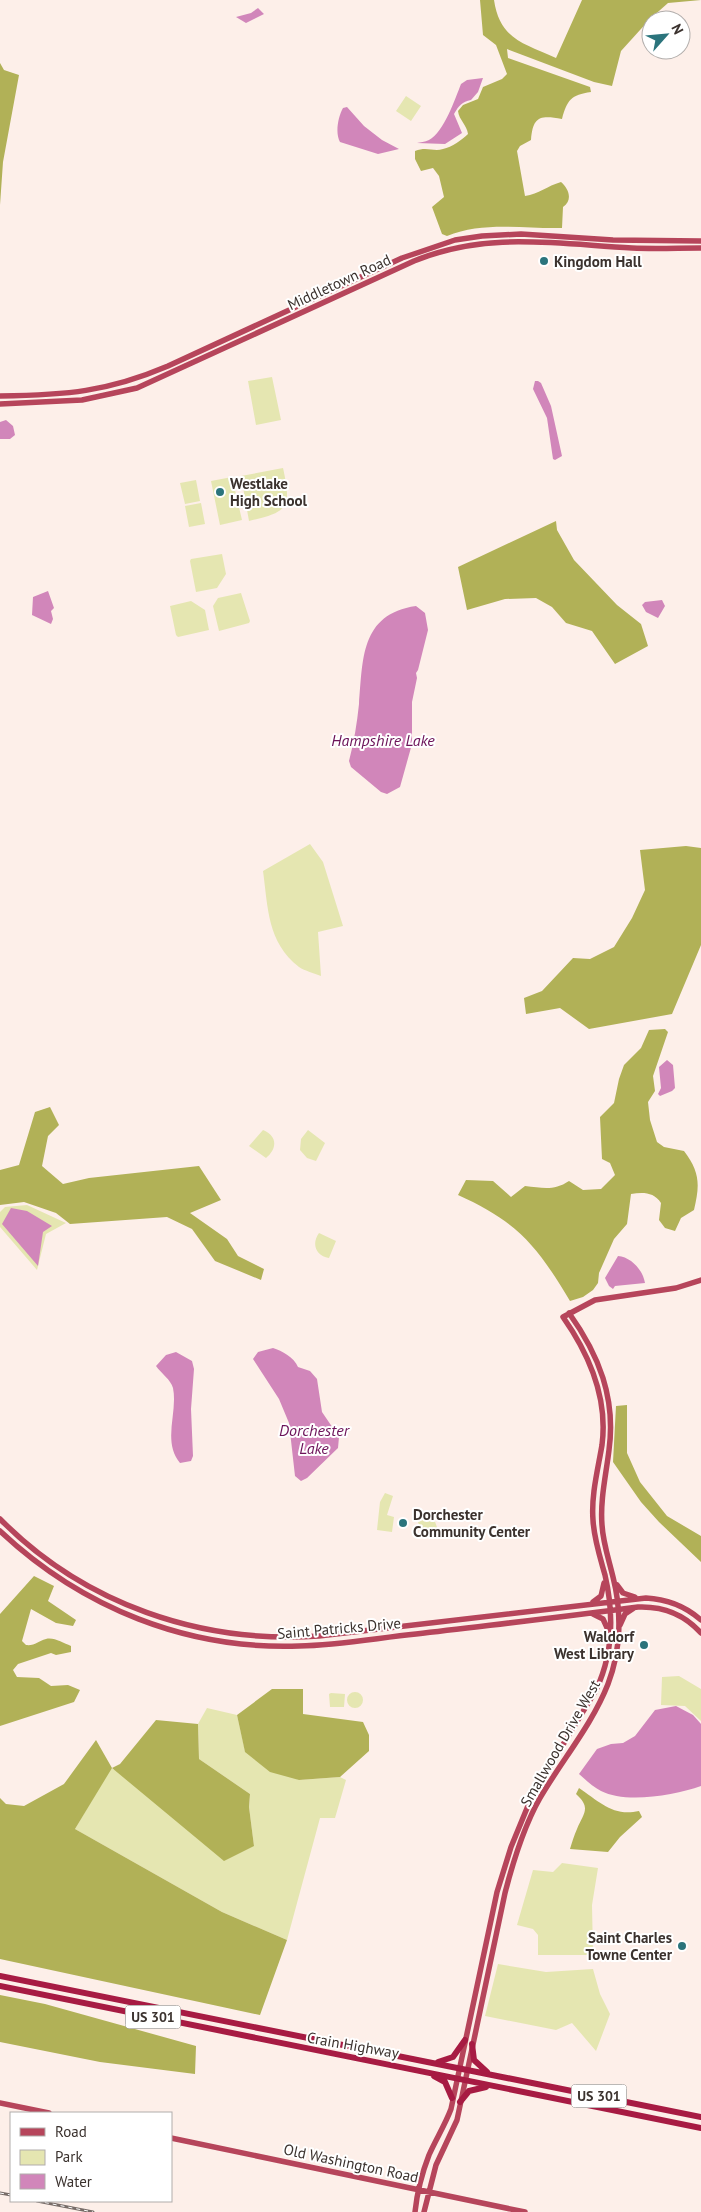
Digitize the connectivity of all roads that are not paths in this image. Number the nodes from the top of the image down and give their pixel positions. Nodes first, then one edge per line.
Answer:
1 (701, 241) edge
2 (701, 248) edge
3 (220, 350) junction
4 (198, 352) junction
5 (147, 375) junction
6 (137, 388) junction
7 (0, 396) edge
8 (0, 404) edge
9 (701, 1280) edge
10 (566, 1315) junction
11 (603, 1429) junction
12 (602, 1495) junction
13 (602, 1513) junction
14 (0, 1519) edge
15 (0, 1531) edge
16 (597, 1547) junction
17 (605, 1576) junction
18 (614, 1579) junction
19 (640, 1598) junction
20 (618, 1600) junction
21 (609, 1601) junction
22 (589, 1604) junction
23 (638, 1607) junction
24 (114, 1609) junction
25 (619, 1609) junction
26 (138, 1610) junction
27 (610, 1610) junction
28 (588, 1613) junction
29 (701, 1620) edge
30 (619, 1627) junction
31 (701, 1632) edge
32 (610, 1637) junction
33 (0, 1976) edge
34 (25, 1981) junction
35 (0, 1986) edge
36 (21, 1991) junction
37 (154, 2007) junction
38 (151, 2016) junction
39 (465, 2040) junction
40 (472, 2044) junction
41 (433, 2063) junction
42 (459, 2068) junction
43 (421, 2070) junction
44 (467, 2070) junction
45 (490, 2074) junction
46 (456, 2078) junction
47 (465, 2080) junction
48 (493, 2086) junction
49 (452, 2098) junction
50 (460, 2102) junction
51 (0, 2103) edge
52 (44, 2112) edge
53 (701, 2117) edge
54 (701, 2128) edge
55 (172, 2138) edge
56 (419, 2191) junction
57 (428, 2193) junction
58 (414, 2212) edge
59 (424, 2212) edge
60 (525, 2212) edge

1 - 4 main road, Middletown Road
2 - 3 main road, Middletown Road
3 - 4 main road
3 - 6 main road, Middletown Road
4 - 5 main road, Middletown Road
5 - 6 main road
5 - 7 main road, Middletown Road
6 - 8 main road, Middletown Road
9 - 10 main road
10 - 11 main road, Smallwood Drive West
10 - 12 main road, Smallwood Drive West
11 - 12 main road
11 - 16 main road, Smallwood Drive West
12 - 13 main road, Smallwood Drive West
13 - 16 main road
13 - 18 main road, Smallwood Drive West
14 - 26 main road, Saint Patricks Drive
15 - 24 main road, Saint Patricks Drive
16 - 17 main road, Smallwood Drive West
17 - 21 main road, Smallwood Drive West
17 - 22 main road
18 - 19 main road
18 - 20 main road, Smallwood Drive West
19 - 20 main road, Saint Patricks Drive
19 - 29 main road, Saint Patricks Drive
20 - 21 main road, Saint Patricks Drive
20 - 25 main road, Smallwood Drive West
21 - 22 main road, Saint Patricks Drive
21 - 27 main road, Smallwood Drive West
22 - 26 main road, Saint Patricks Drive
23 - 25 main road, Saint Patricks Drive
23 - 30 main road
23 - 31 main road, Saint Patricks Drive
24 - 26 main road
24 - 28 main road, Saint Patricks Drive
25 - 27 main road, Saint Patricks Drive
25 - 30 main road, Smallwood Drive West
27 - 28 main road, Saint Patricks Drive
27 - 32 main road, Smallwood Drive West
28 - 32 main road
30 - 40 main road, Smallwood Drive West
32 - 39 main road, Smallwood Drive West
33 - 34 highway, Crain Highway / US 301
34 - 36 highway
34 - 37 highway, Crain Highway / US 301
35 - 36 highway, Crain Highway / US 301
36 - 38 highway, Crain Highway / US 301
37 - 38 highway
37 - 41 highway, Crain Highway / US 301
38 - 43 highway, Crain Highway / US 301
39 - 41 highway
39 - 42 main road, Smallwood Drive West
40 - 44 main road, Smallwood Drive West
40 - 45 highway
41 - 42 highway, Crain Highway / US 301
42 - 44 highway, Crain Highway / US 301
42 - 46 main road, Smallwood Drive West
43 - 46 highway, Crain Highway / US 301
43 - 49 highway
44 - 45 highway, Crain Highway / US 301
44 - 47 main road, Smallwood Drive West
45 - 53 highway, Crain Highway / US 301
46 - 47 highway, Crain Highway / US 301
46 - 49 main road, Smallwood Drive West
47 - 48 highway, Crain Highway / US 301
47 - 50 main road, Smallwood Drive West
48 - 50 highway
48 - 54 highway, Crain Highway / US 301
49 - 56 main road, Smallwood Drive West
50 - 57 main road, Smallwood Drive West
51 - 52 main road
55 - 56 main road, Old Washington Road
56 - 57 main road, Old Washington Road
56 - 58 main road, Smallwood Drive West
57 - 59 main road, Smallwood Drive West
57 - 60 main road, Old Washington Road

